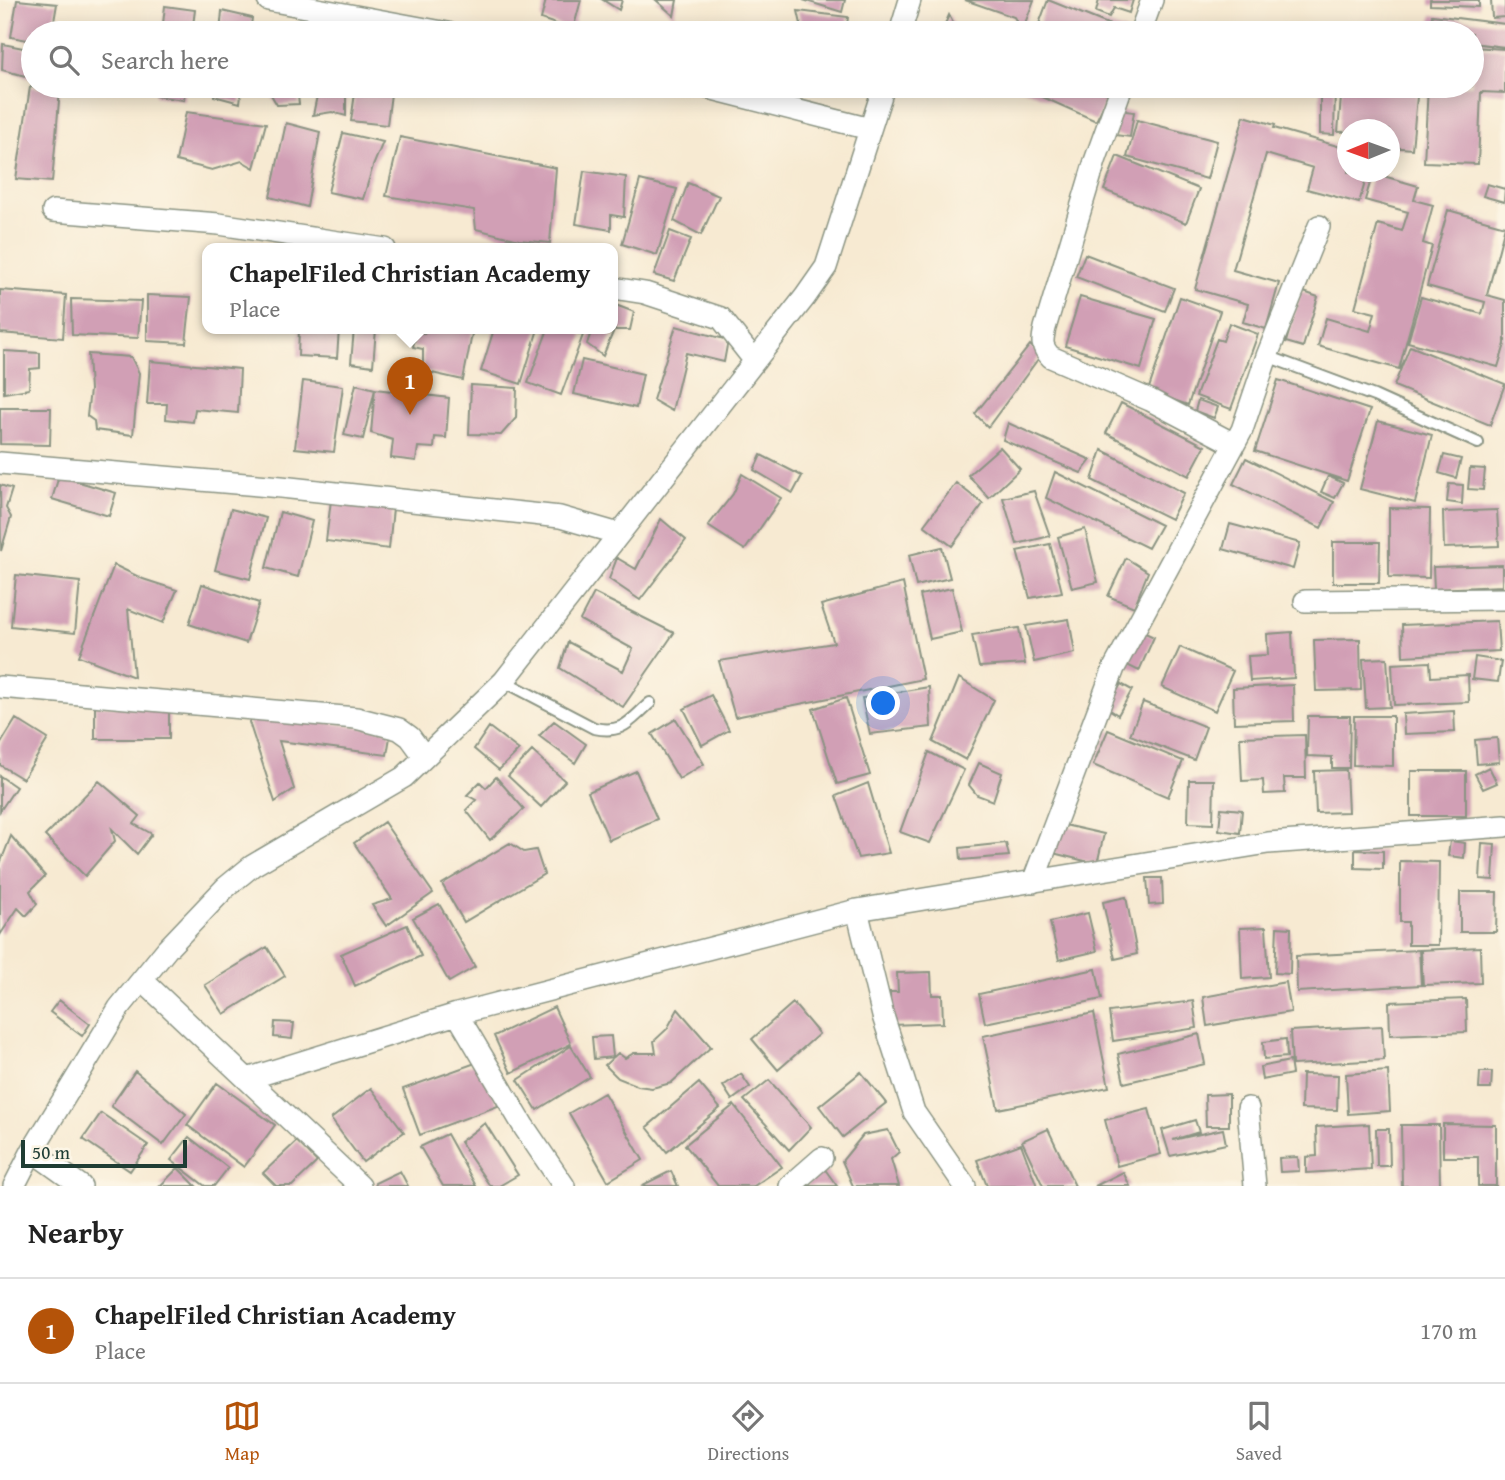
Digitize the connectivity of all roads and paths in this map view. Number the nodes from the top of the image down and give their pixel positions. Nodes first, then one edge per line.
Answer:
1 (268, 0) edge
2 (911, 0) edge
3 (1152, 0) edge
4 (383, 21) edge
5 (904, 21) edge
6 (1144, 21) edge
7 (748, 98) edge
8 (880, 98) edge
9 (1118, 98) edge
10 (870, 129) junction
11 (53, 211) dead end
12 (1319, 226) dead end
13 (345, 243) edge
14 (618, 289) edge
15 (1267, 356) junction
16 (755, 361) junction
17 (1478, 443) dead end
18 (1234, 444) junction
19 (0, 463) edge
20 (618, 534) junction
21 (1505, 599) edge
22 (1305, 600) dead end
23 (504, 681) junction
24 (0, 688) edge
25 (649, 703) dead end
26 (424, 756) junction
27 (1505, 826) edge
28 (1033, 882) junction
29 (857, 910) junction
30 (142, 979) junction
31 (457, 1014) junction
32 (247, 1079) junction
33 (1248, 1108) dead end
34 (32, 1151) junction
35 (822, 1158) dead end
36 (958, 1183) edge
37 (14, 1186) edge
38 (81, 1186) edge
39 (360, 1186) edge
40 (564, 1186) edge
41 (790, 1186) edge
42 (1255, 1186) edge

1 - 4 street
2 - 5 street
3 - 6 street
7 - 10 street
8 - 10 street
9 - 18 street
10 - 16 street
11 - 13 street
12 - 15 street
14 - 16 street
15 - 17 lane
15 - 18 street
16 - 20 street
18 - 28 street
19 - 20 street
20 - 23 street
21 - 22 street
23 - 25 lane
23 - 26 street
24 - 26 street
26 - 30 street
27 - 28 street
28 - 29 street
29 - 31 street
29 - 36 street
30 - 32 street
30 - 34 street
31 - 32 street
31 - 40 street
32 - 39 street
33 - 42 street
34 - 37 street
34 - 38 street
35 - 41 street

